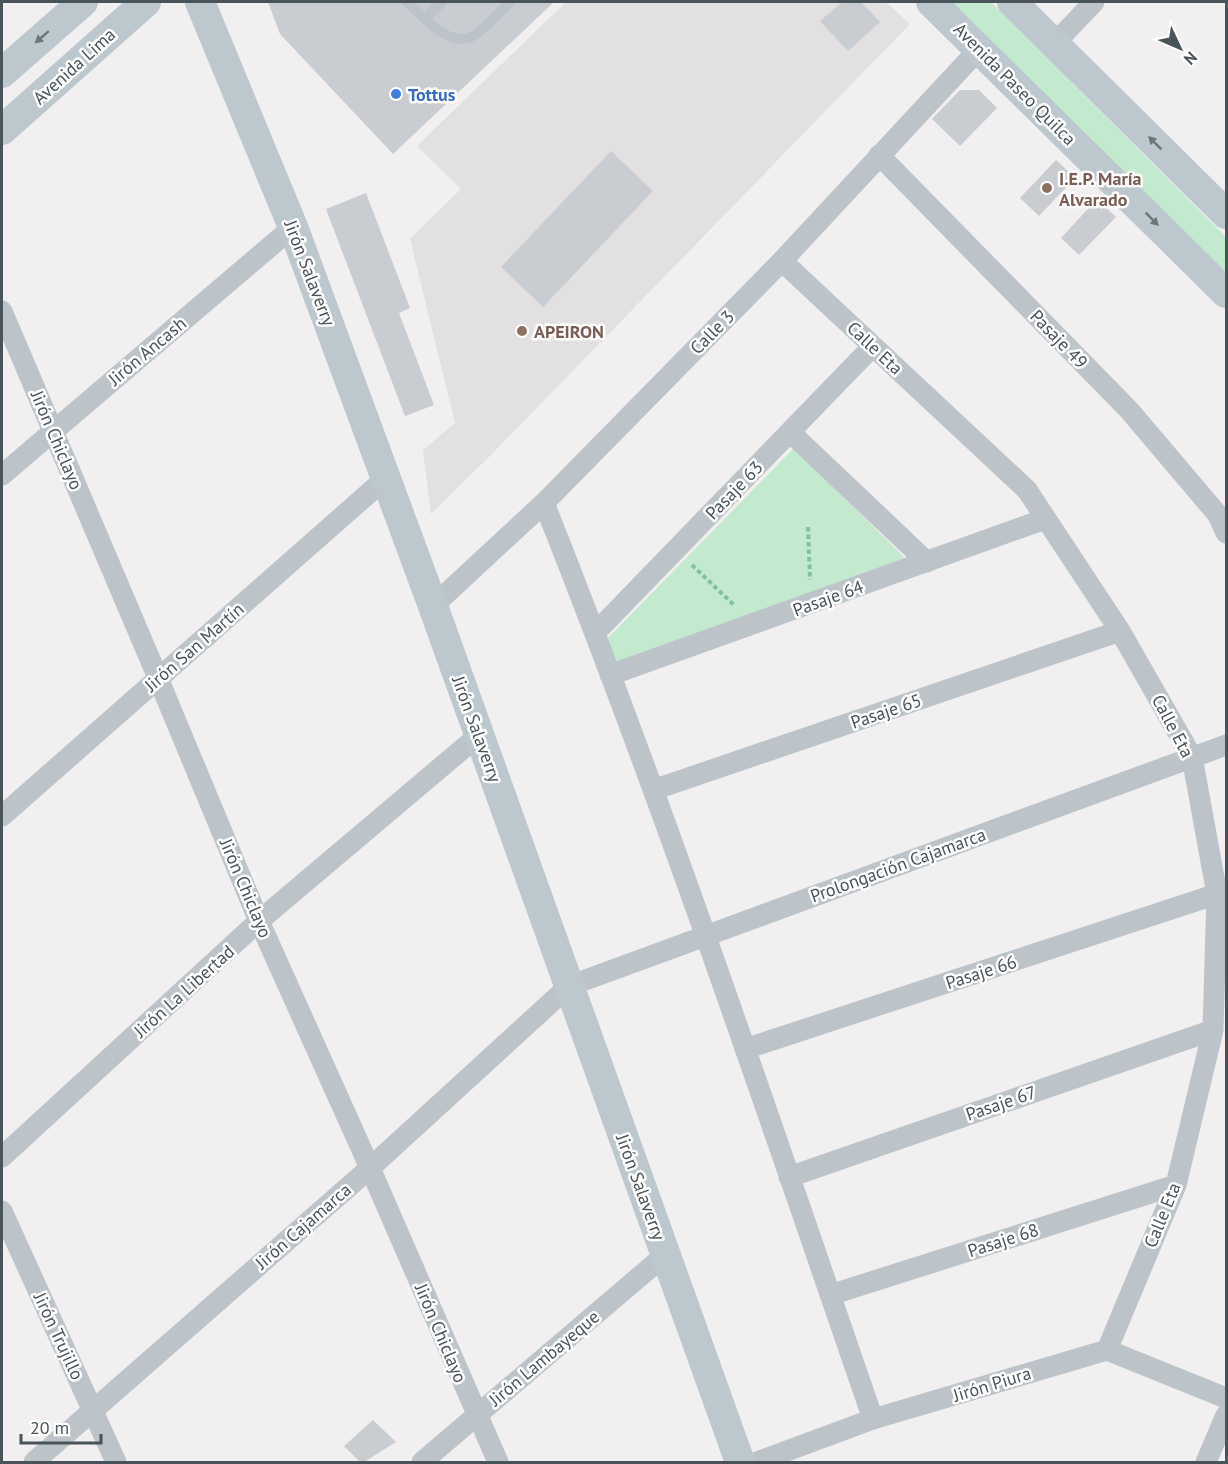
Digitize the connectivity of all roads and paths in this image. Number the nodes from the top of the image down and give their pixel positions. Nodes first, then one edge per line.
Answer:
1 (83, 2) edge
2 (146, 2) edge
3 (200, 2) edge
4 (407, 2) edge
5 (442, 2) edge
6 (510, 2) edge
7 (931, 2) edge
8 (1012, 2) edge
9 (1094, 2) edge
10 (425, 18) junction
11 (1055, 43) junction
12 (980, 48) junction
13 (2, 73) edge
14 (2, 130) edge
15 (879, 155) junction
16 (1227, 214) edge
17 (293, 227) junction
18 (782, 261) junction
19 (1227, 293) edge
20 (2, 311) edge
21 (873, 346) junction
22 (52, 430) junction
23 (790, 432) junction
24 (2, 475) edge
25 (386, 478) junction
26 (543, 503) junction
27 (1045, 519) junction
28 (808, 527) dead end
29 (1227, 533) edge
30 (676, 550) junction
31 (927, 562) junction
32 (810, 582) dead end
33 (433, 606) junction
34 (754, 624) junction
35 (1119, 631) junction
36 (596, 633) junction
37 (610, 675) junction
38 (158, 678) junction
39 (479, 735) junction
40 (1227, 745) edge
41 (1192, 757) junction
42 (653, 790) junction
43 (2, 816) edge
44 (1217, 894) junction
45 (260, 921) junction
46 (706, 936) junction
47 (569, 986) junction
48 (1214, 1030) junction
49 (745, 1049) junction
50 (2, 1157) edge
51 (370, 1168) junction
52 (789, 1177) junction
53 (1176, 1185) junction
54 (2, 1211) edge
55 (665, 1255) junction
56 (830, 1295) junction
57 (1107, 1350) junction
58 (1227, 1398) edge
59 (93, 1410) junction
60 (1227, 1415) edge
61 (477, 1416) junction
62 (873, 1419) junction
63 (34, 1462) edge
64 (116, 1462) edge
65 (422, 1462) edge
66 (498, 1462) edge
67 (740, 1462) edge
68 (757, 1462) edge
69 (1206, 1462) edge

1 -> 13 street
2 - 14 street, Avenida Lima
3 - 17 street, Jirón Salaverry
4 - 10 lane
5 - 10 lane
6 - 10 lane
7 - 12 street, Avenida Paseo Quilca
8 - 11 street
9 - 11 street
16 -> 11 street
12 - 15 street, Calle 3
12 -> 19 street, Avenida Paseo Quilca
15 - 18 street, Calle 3
15 - 29 street, Pasaje 49
17 - 22 street, Jirón Ancash
17 - 25 street, Jirón Salaverry
18 - 21 street, Calle Eta
18 - 26 street, Calle 3
20 - 22 street, Jirón Chiclayo
21 - 23 street, Pasaje 63
21 - 27 street, Calle Eta
22 - 24 street, Jirón Ancash
22 - 38 street, Jirón Chiclayo
23 - 30 street, Pasaje 63
23 - 31 street
25 - 33 street, Jirón Salaverry
25 - 38 street, Jirón San Martín
26 - 33 street, Calle 3
26 - 36 street
27 - 31 street, Pasaje 64
27 - 35 street, Calle Eta
28 - 32 path
30 - 34 path
30 - 36 street, Pasaje 63
31 - 34 street, Pasaje 64
33 - 39 street, Jirón Salaverry
34 - 37 street, Pasaje 64
35 - 41 street, Calle Eta
35 - 42 street, Pasaje 65
36 - 37 street
37 - 42 street
38 - 43 street, Jirón San Martín
38 - 45 street, Jirón Chiclayo
39 - 45 street, Jirón La Libertad
39 - 47 street, Jirón Salaverry
40 - 41 street, Prolongación Cajamarca
41 - 44 street, Calle Eta
41 - 46 street, Prolongación Cajamarca
42 - 46 street
44 - 48 street, Calle Eta
44 - 49 street, Pasaje 66
45 - 50 street, Jirón La Libertad
45 - 51 street, Jirón Chiclayo
46 - 47 street, Prolongación Cajamarca
46 - 49 street
47 - 51 street, Jirón Cajamarca
47 - 55 street, Jirón Salaverry
48 - 52 street, Pasaje 67
48 - 53 street, Calle Eta
49 - 52 street
51 - 59 street, Jirón Cajamarca
51 - 61 street, Jirón Chiclayo
52 - 56 street
53 - 56 street, Pasaje 68
53 - 57 street, Calle Eta
54 - 59 street, Jirón Trujillo
55 - 61 street, Jirón Lambayeque
55 - 67 street, Jirón Salaverry
56 - 62 street
57 - 58 street
57 - 62 street, Jirón Piura
59 - 63 street, Jirón Cajamarca
59 - 64 street, Jirón Trujillo
60 - 69 street
61 - 65 street, Jirón Lambayeque
61 - 66 street, Jirón Chiclayo
62 - 68 street, Jirón Piura

